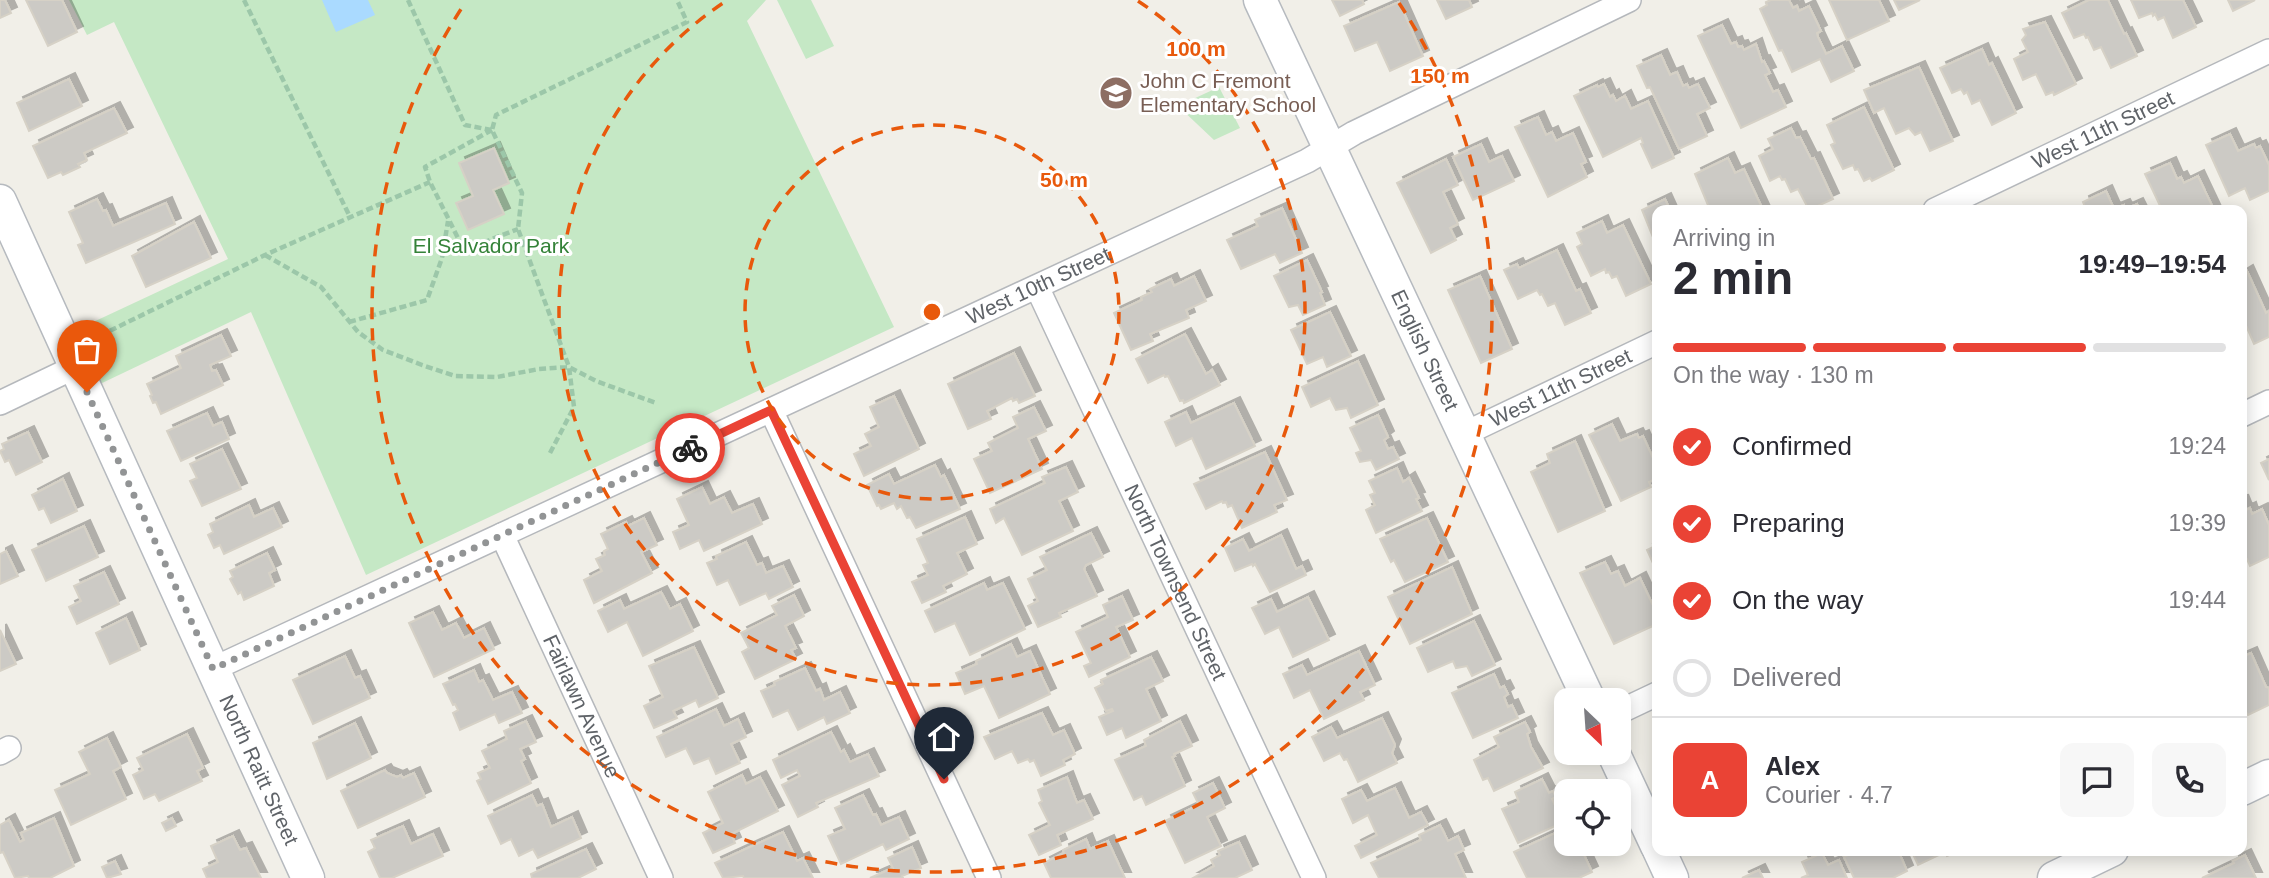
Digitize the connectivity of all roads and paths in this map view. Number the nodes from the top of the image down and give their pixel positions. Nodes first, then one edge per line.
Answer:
1 (244, 0) edge
2 (408, 0) edge
3 (677, 0) edge
4 (1260, 0) edge
5 (1629, 0) edge
6 (2269, 51) edge
7 (492, 130) junction
8 (1329, 148) junction
9 (430, 183) junction
10 (0, 201) edge
11 (1946, 205) edge
12 (350, 217) junction
13 (449, 219) junction
14 (518, 229) junction
15 (265, 255) junction
16 (1037, 287) junction
17 (349, 322) junction
18 (1652, 344) edge
19 (78, 356) junction
20 (569, 367) junction
21 (2269, 402) edge
22 (0, 403) edge
23 (656, 403) dead end
24 (771, 410) junction
25 (2247, 413) edge
26 (1464, 434) junction
27 (550, 453) dead end
28 (502, 535) junction
29 (213, 669) junction
30 (1583, 688) edge
31 (1652, 696) edge
32 (1631, 706) edge
33 (1619, 765) edge
34 (2269, 776) edge
35 (2247, 787) edge
36 (1652, 835) edge
37 (1662, 856) edge
38 (2100, 856) edge
39 (309, 878) edge
40 (661, 878) edge
41 (989, 878) edge
42 (1314, 878) edge
43 (1672, 878) edge
44 (2054, 878) edge

1 - 12 path
2 - 7 path
3 - 7 path
4 - 8 street, English Street
5 - 8 street, West 10th Street
6 - 11 street, West 11th Street
7 - 9 path
7 - 14 path
8 - 16 street, West 10th Street
8 - 26 street, English Street
9 - 12 path
9 - 13 path
10 - 19 street, North Raitt Street
12 - 15 path
13 - 14 path
13 - 17 path
14 - 20 path
15 - 17 path
15 - 19 path
16 - 24 street, West 10th Street
16 - 42 street, North Townsend Street
17 - 20 path
18 - 26 street, West 11th Street
19 - 22 street
19 - 29 street, North Raitt Street
20 - 23 path
20 - 27 path
21 - 25 street
24 - 28 street, West 10th Street
24 - 41 street
26 - 30 street, English Street
28 - 29 street, West 10th Street
28 - 40 street, Fairlawn Avenue
29 - 39 street, North Raitt Street
31 - 32 street
33 - 36 street
34 - 35 street
37 - 43 street
38 - 44 street

